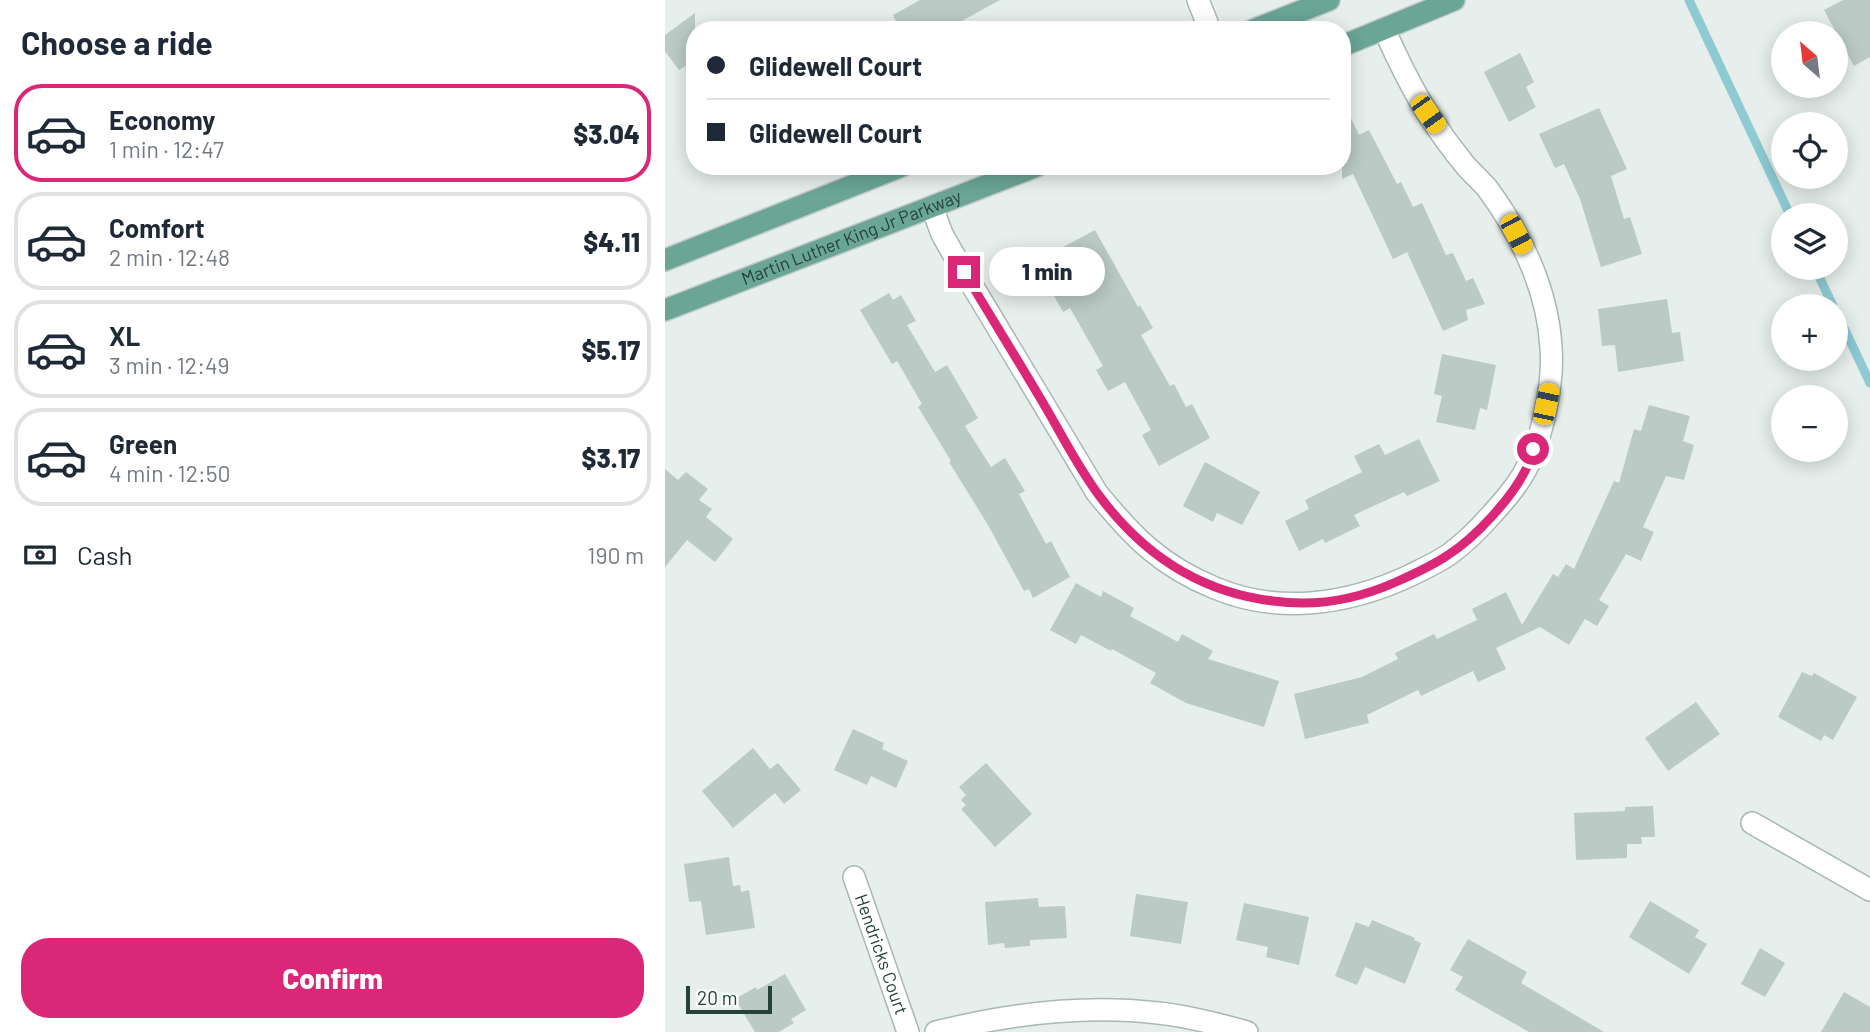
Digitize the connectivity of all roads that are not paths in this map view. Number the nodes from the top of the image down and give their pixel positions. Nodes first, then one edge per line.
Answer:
1 (1198, 0) edge
2 (1329, 0) edge
3 (1454, 0) edge
4 (1206, 21) edge
5 (1276, 21) edge
6 (1384, 29) junction
7 (1351, 42) edge
8 (879, 175) edge
9 (1014, 175) edge
10 (932, 207) junction
11 (665, 260) edge
12 (665, 310) edge
13 (1752, 823) dead end
14 (854, 877) dead end
15 (1870, 890) edge
16 (908, 1032) edge
17 (936, 1032) edge
18 (1247, 1032) edge

1 - 4 street
2 - 5 main road
3 - 6 main road
6 - 7 main road
6 - 10 street
8 - 11 main road
9 - 10 main road, Martin Luther King Jr Parkway
10 - 12 main road, Martin Luther King Jr Parkway
13 - 15 street
14 - 16 street, Hendricks Court
17 - 18 street

